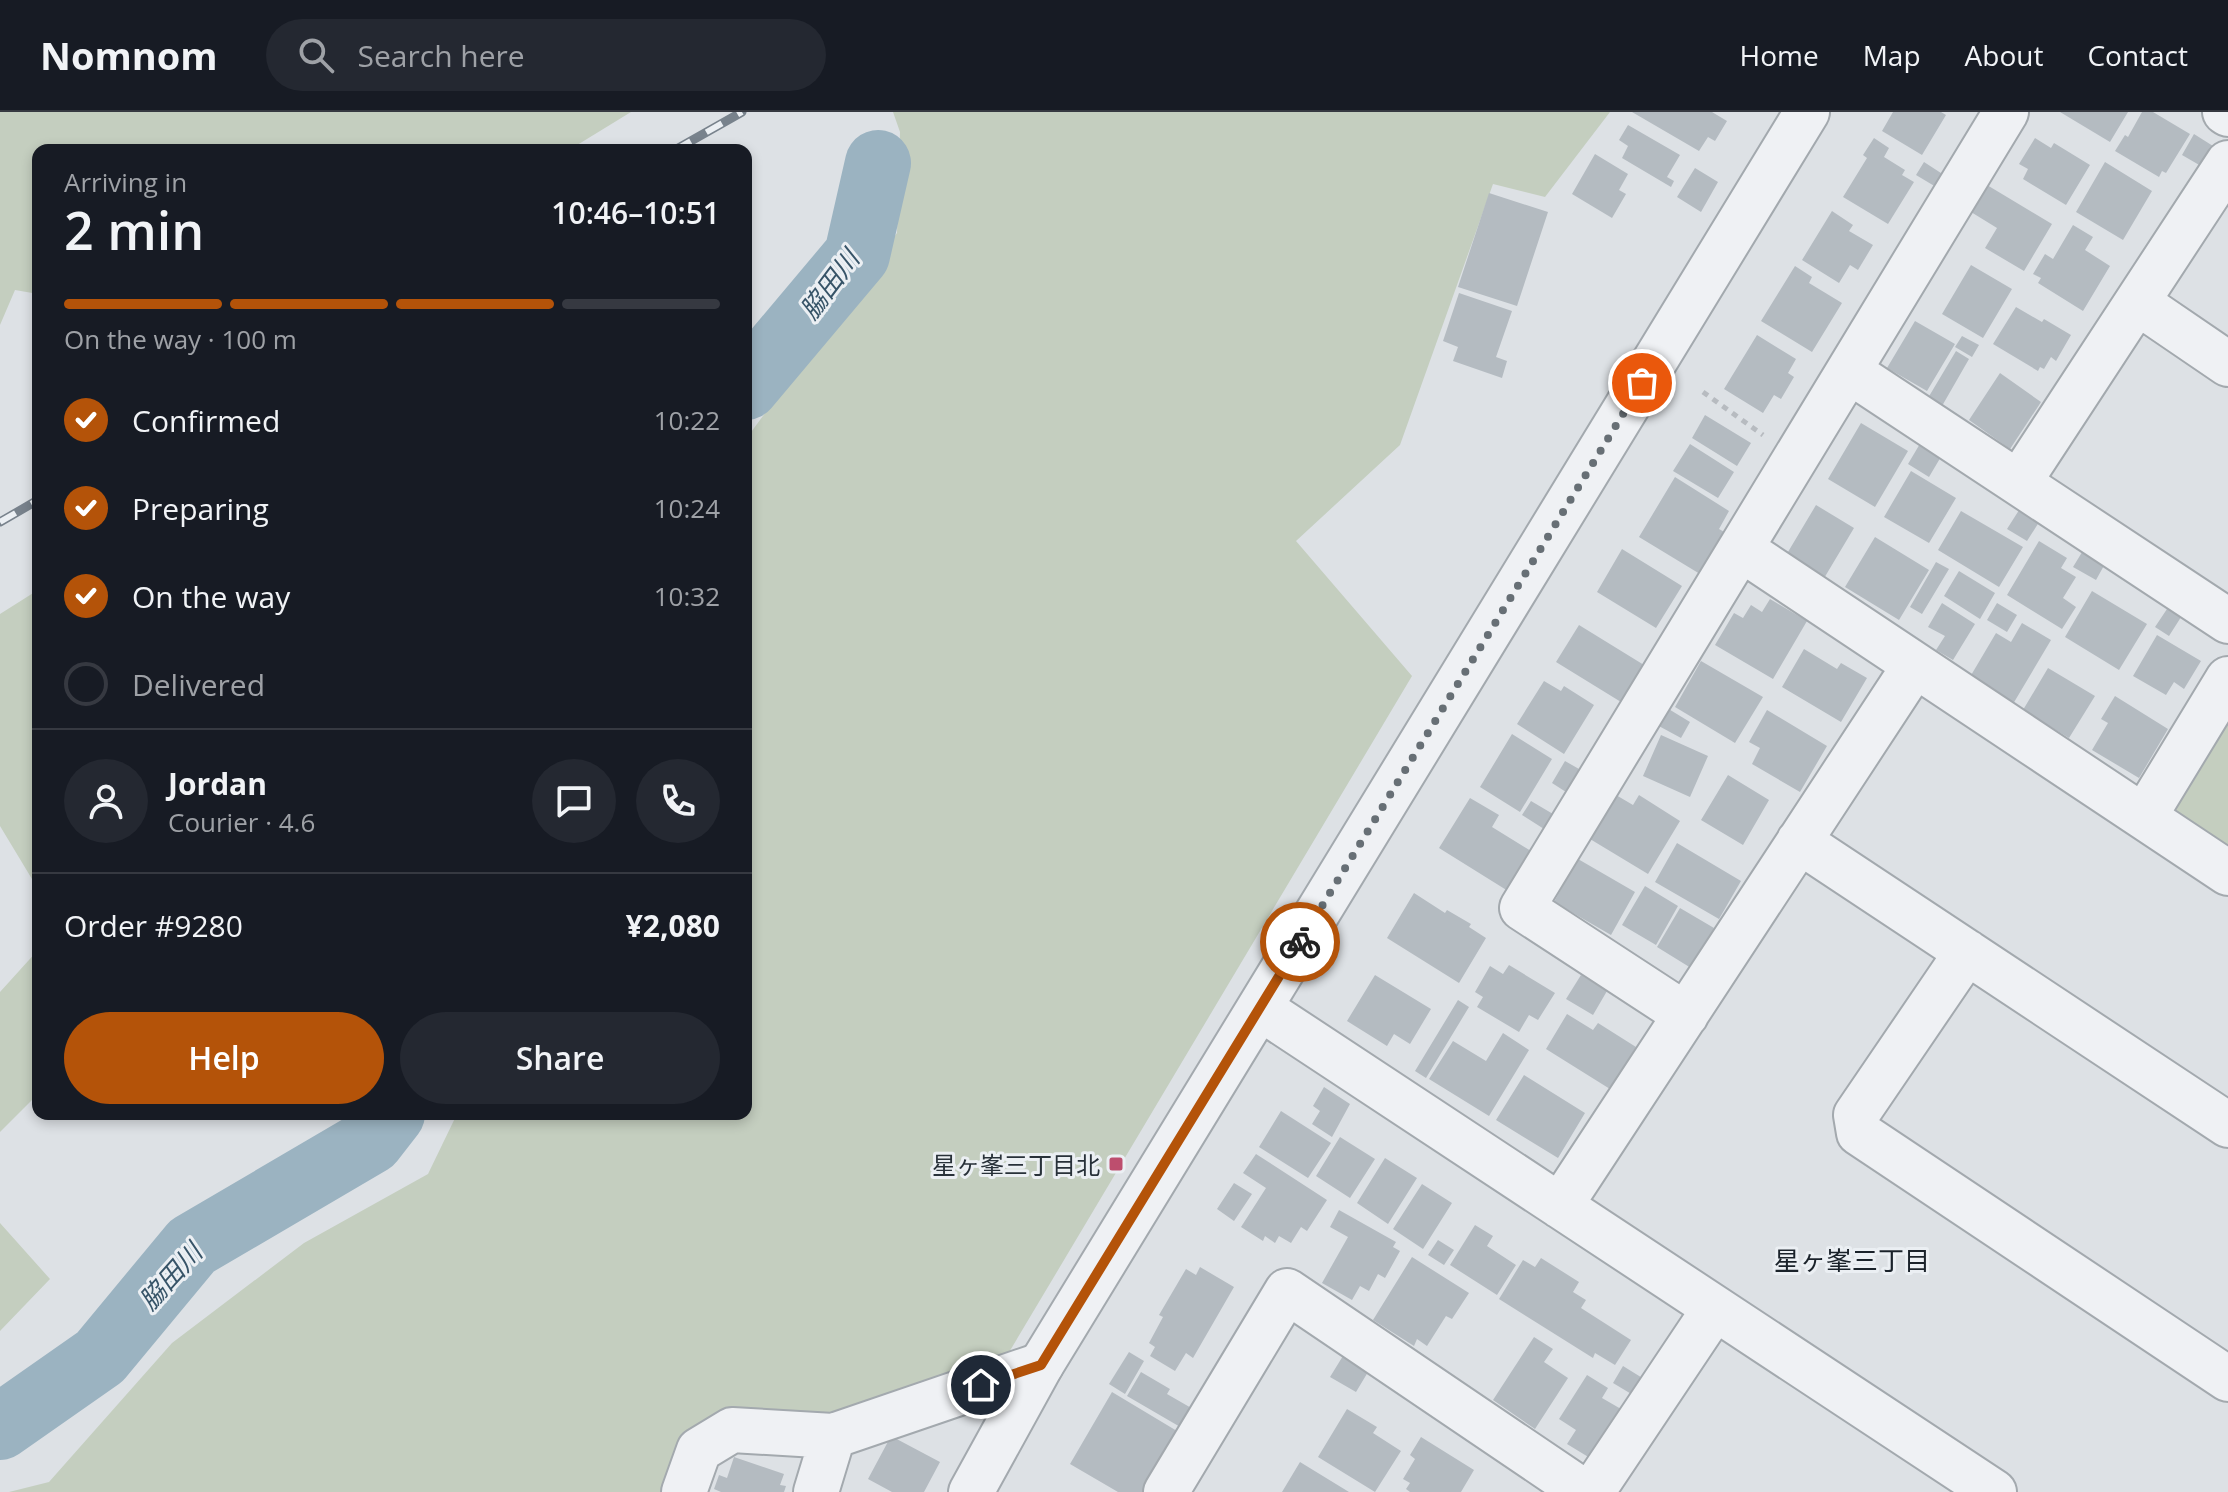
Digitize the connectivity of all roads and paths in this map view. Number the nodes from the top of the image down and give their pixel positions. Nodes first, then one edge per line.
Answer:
1 (1807, 112) edge
2 (2006, 112) edge
3 (2228, 163) edge
4 (2137, 302) junction
5 (2228, 364) edge
6 (1849, 371) junction
7 (1703, 392) dead end
8 (1796, 459) junction
9 (2019, 482) junction
10 (1741, 549) junction
11 (2228, 621) edge
12 (1915, 665) junction
13 (2228, 679) edge
14 (2144, 817) junction
15 (1799, 841) junction
16 (2228, 873) edge
17 (1967, 952) junction
18 (1260, 1008) junction
19 (1686, 1015) junction
20 (2227, 1121) edge
21 (1560, 1206) junction
22 (1715, 1308) junction
23 (1041, 1365) junction
24 (2228, 1379) edge
25 (833, 1436) junction
26 (684, 1492) edge
27 (816, 1492) edge
28 (971, 1492) edge
29 (1166, 1492) edge
30 (1584, 1492) edge
31 (1592, 1492) edge
32 (1994, 1492) edge

1 - 18 street
2 - 6 street
3 - 4 street
4 - 5 street
4 - 9 street
6 - 8 street
6 - 9 street
7 - 8 path
8 - 10 street
9 - 11 street
10 - 12 street
10 - 19 street
12 - 14 street
12 - 15 street
13 - 14 street
14 - 16 street
15 - 17 street
15 - 19 street
17 - 20 street
17 - 24 street
18 - 21 street
18 - 23 street
19 - 21 street
21 - 22 street
22 - 31 street
22 - 32 street
23 - 25 street
23 - 28 street
25 - 26 street
25 - 27 street
29 - 30 street

